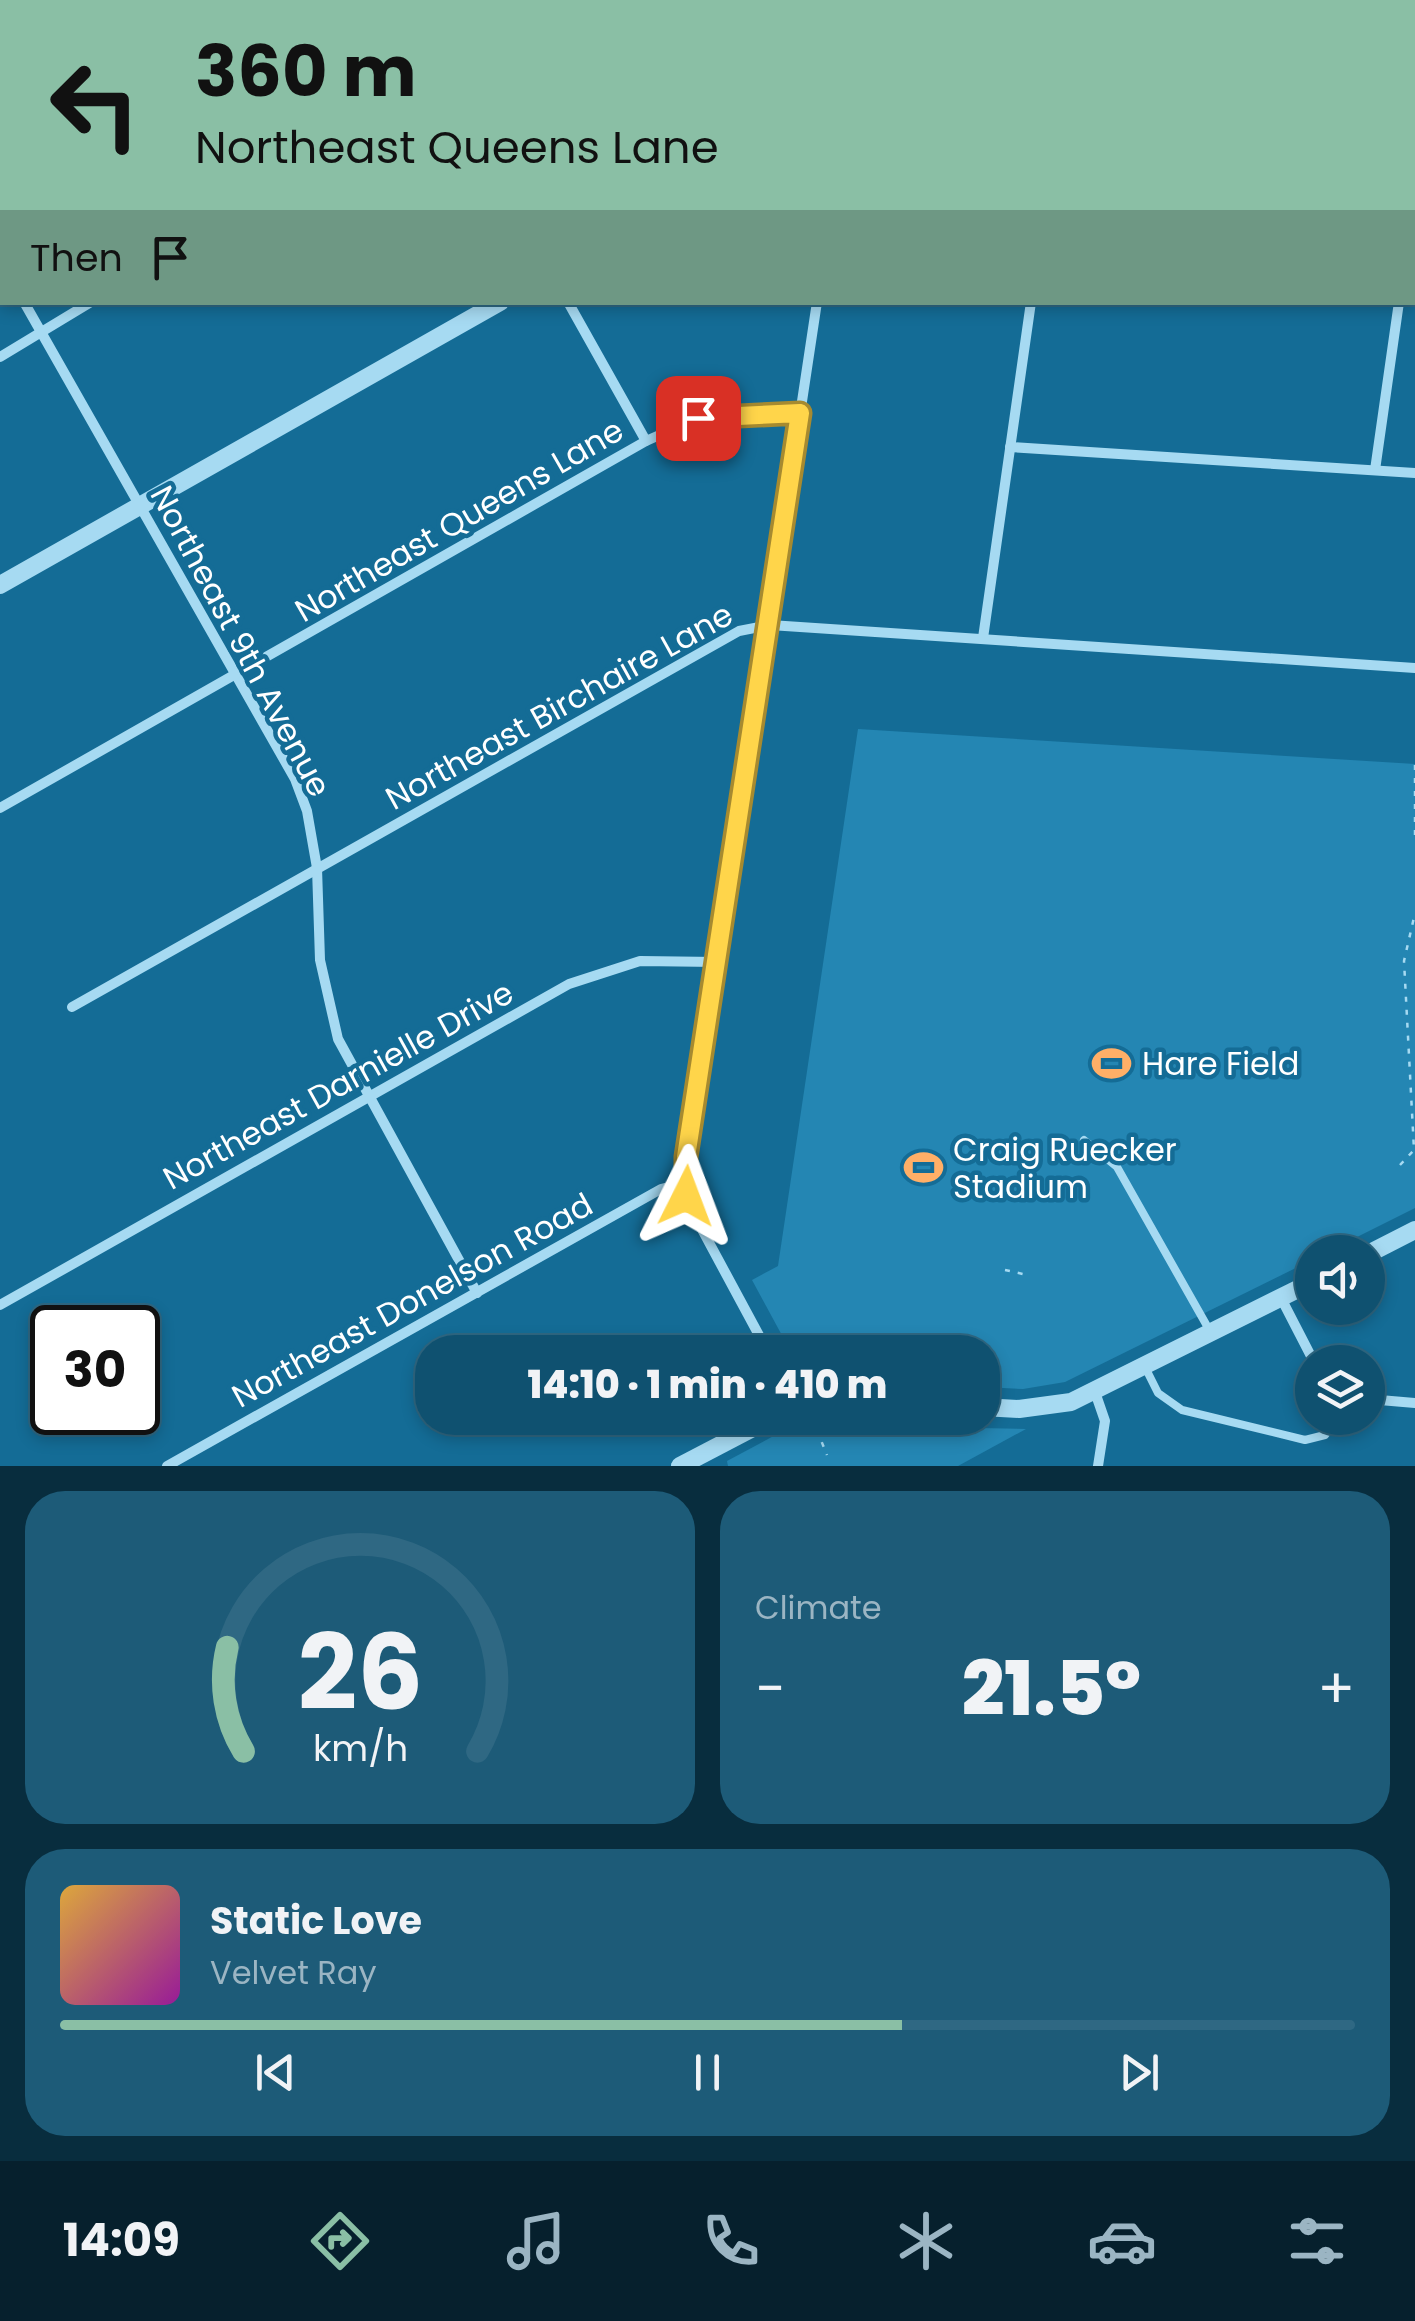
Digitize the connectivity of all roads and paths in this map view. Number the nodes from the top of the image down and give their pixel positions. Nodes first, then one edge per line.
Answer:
1 (26, 305) edge
2 (86, 305) edge
3 (495, 305) edge
4 (570, 305) edge
5 (817, 305) edge
6 (1032, 305) edge
7 (1399, 305) edge
8 (42, 333) junction
9 (0, 356) edge
10 (800, 413) junction
11 (646, 441) junction
12 (1010, 447) junction
13 (1375, 470) junction
14 (1415, 472) edge
15 (141, 505) junction
16 (0, 584) edge
17 (770, 625) junction
18 (983, 638) junction
19 (1415, 668) edge
20 (236, 676) junction
21 (1415, 765) edge
22 (0, 808) edge
23 (1415, 841) edge
24 (318, 868) junction
25 (1415, 913) edge
26 (717, 962) junction
27 (72, 1007) dead end
28 (368, 1098) junction
29 (1084, 1140) dead end
30 (1400, 1165) dead end
31 (684, 1183) junction
32 (1415, 1230) edge
33 (1385, 1245) edge
34 (1005, 1270) dead end
35 (1023, 1274) dead end
36 (1295, 1290) edge
37 (477, 1292) junction
38 (1280, 1298) junction
39 (0, 1305) edge
40 (1212, 1334) junction
41 (759, 1335) edge
42 (1305, 1345) edge
43 (1145, 1367) junction
44 (1095, 1392) junction
45 (1385, 1400) edge
46 (1415, 1403) edge
47 (1000, 1407) edge
48 (739, 1435) edge
49 (819, 1435) edge
50 (1325, 1435) edge
51 (827, 1454) dead end
52 (167, 1466) edge
53 (680, 1466) edge
54 (1098, 1466) edge

1 - 8 street, Northeast 9th Avenue
2 - 8 street
3 - 15 street
4 - 11 street
5 - 10 street
6 - 12 street
7 - 13 street
8 - 9 street
8 - 15 street, Northeast 9th Avenue
10 - 11 street, Northeast Queens Lane
10 - 17 street
11 - 20 street, Northeast Queens Lane
12 - 13 street
12 - 18 street
13 - 14 street
15 - 16 street
15 - 20 street, Northeast 9th Avenue
17 - 18 street, Northeast Birchaire Lane
17 - 24 street, Northeast Birchaire Lane
17 - 26 street
18 - 19 street, Northeast Birchaire Lane
20 - 22 street, Northeast Queens Lane
20 - 24 street, Northeast 9th Avenue
21 - 23 path
24 - 27 street, Northeast Birchaire Lane
24 - 28 street, Northeast 9th Avenue
25 - 30 path
26 - 28 street, Northeast Darnielle Drive
26 - 31 street
28 - 37 street, Northeast 9th Avenue
28 - 39 street, Northeast Darnielle Drive
29 - 40 lane
31 - 37 street, Northeast Donelson Road
31 - 41 street
32 - 33 street
34 - 35 path
36 - 38 street
37 - 52 street, Northeast Donelson Road
38 - 40 street
38 - 42 street
40 - 43 street
43 - 44 street
43 - 50 lane
44 - 47 street
44 - 54 street
45 - 46 street
48 - 53 street
49 - 51 path

